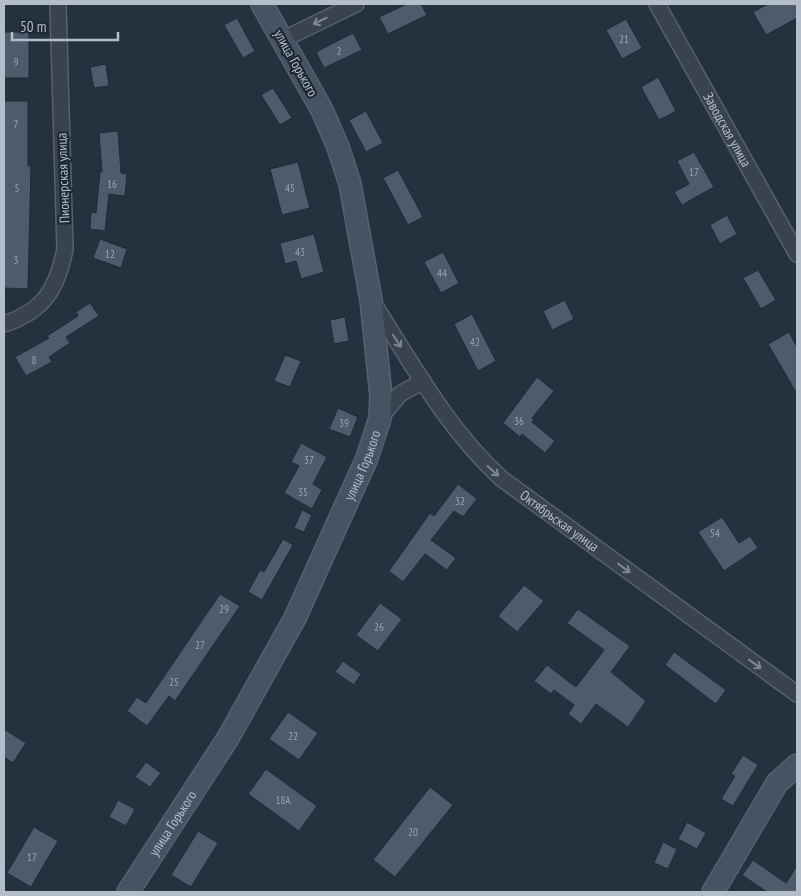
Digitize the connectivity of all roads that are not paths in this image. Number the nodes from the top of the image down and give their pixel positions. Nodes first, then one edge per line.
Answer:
1 (58, 4) edge
2 (262, 4) edge
3 (356, 4) edge
4 (656, 4) edge
5 (284, 39) junction
6 (797, 254) edge
7 (371, 300) junction
8 (4, 324) edge
9 (423, 381) junction
10 (380, 418) junction
11 (797, 694) edge
12 (797, 765) edge
13 (128, 892) edge
14 (713, 892) edge

1 - 8 street, Пионерская улица
2 - 5 main road, улица Горького
3 -> 5 street
4 - 6 street, Заводская улица
5 - 7 main road, улица Горького
7 -> 9 street, Октябрьская улица
7 - 10 main road, улица Горького
9 - 10 street
9 -> 11 street, Октябрьская улица
10 - 13 main road, улица Горького
12 - 14 main road

